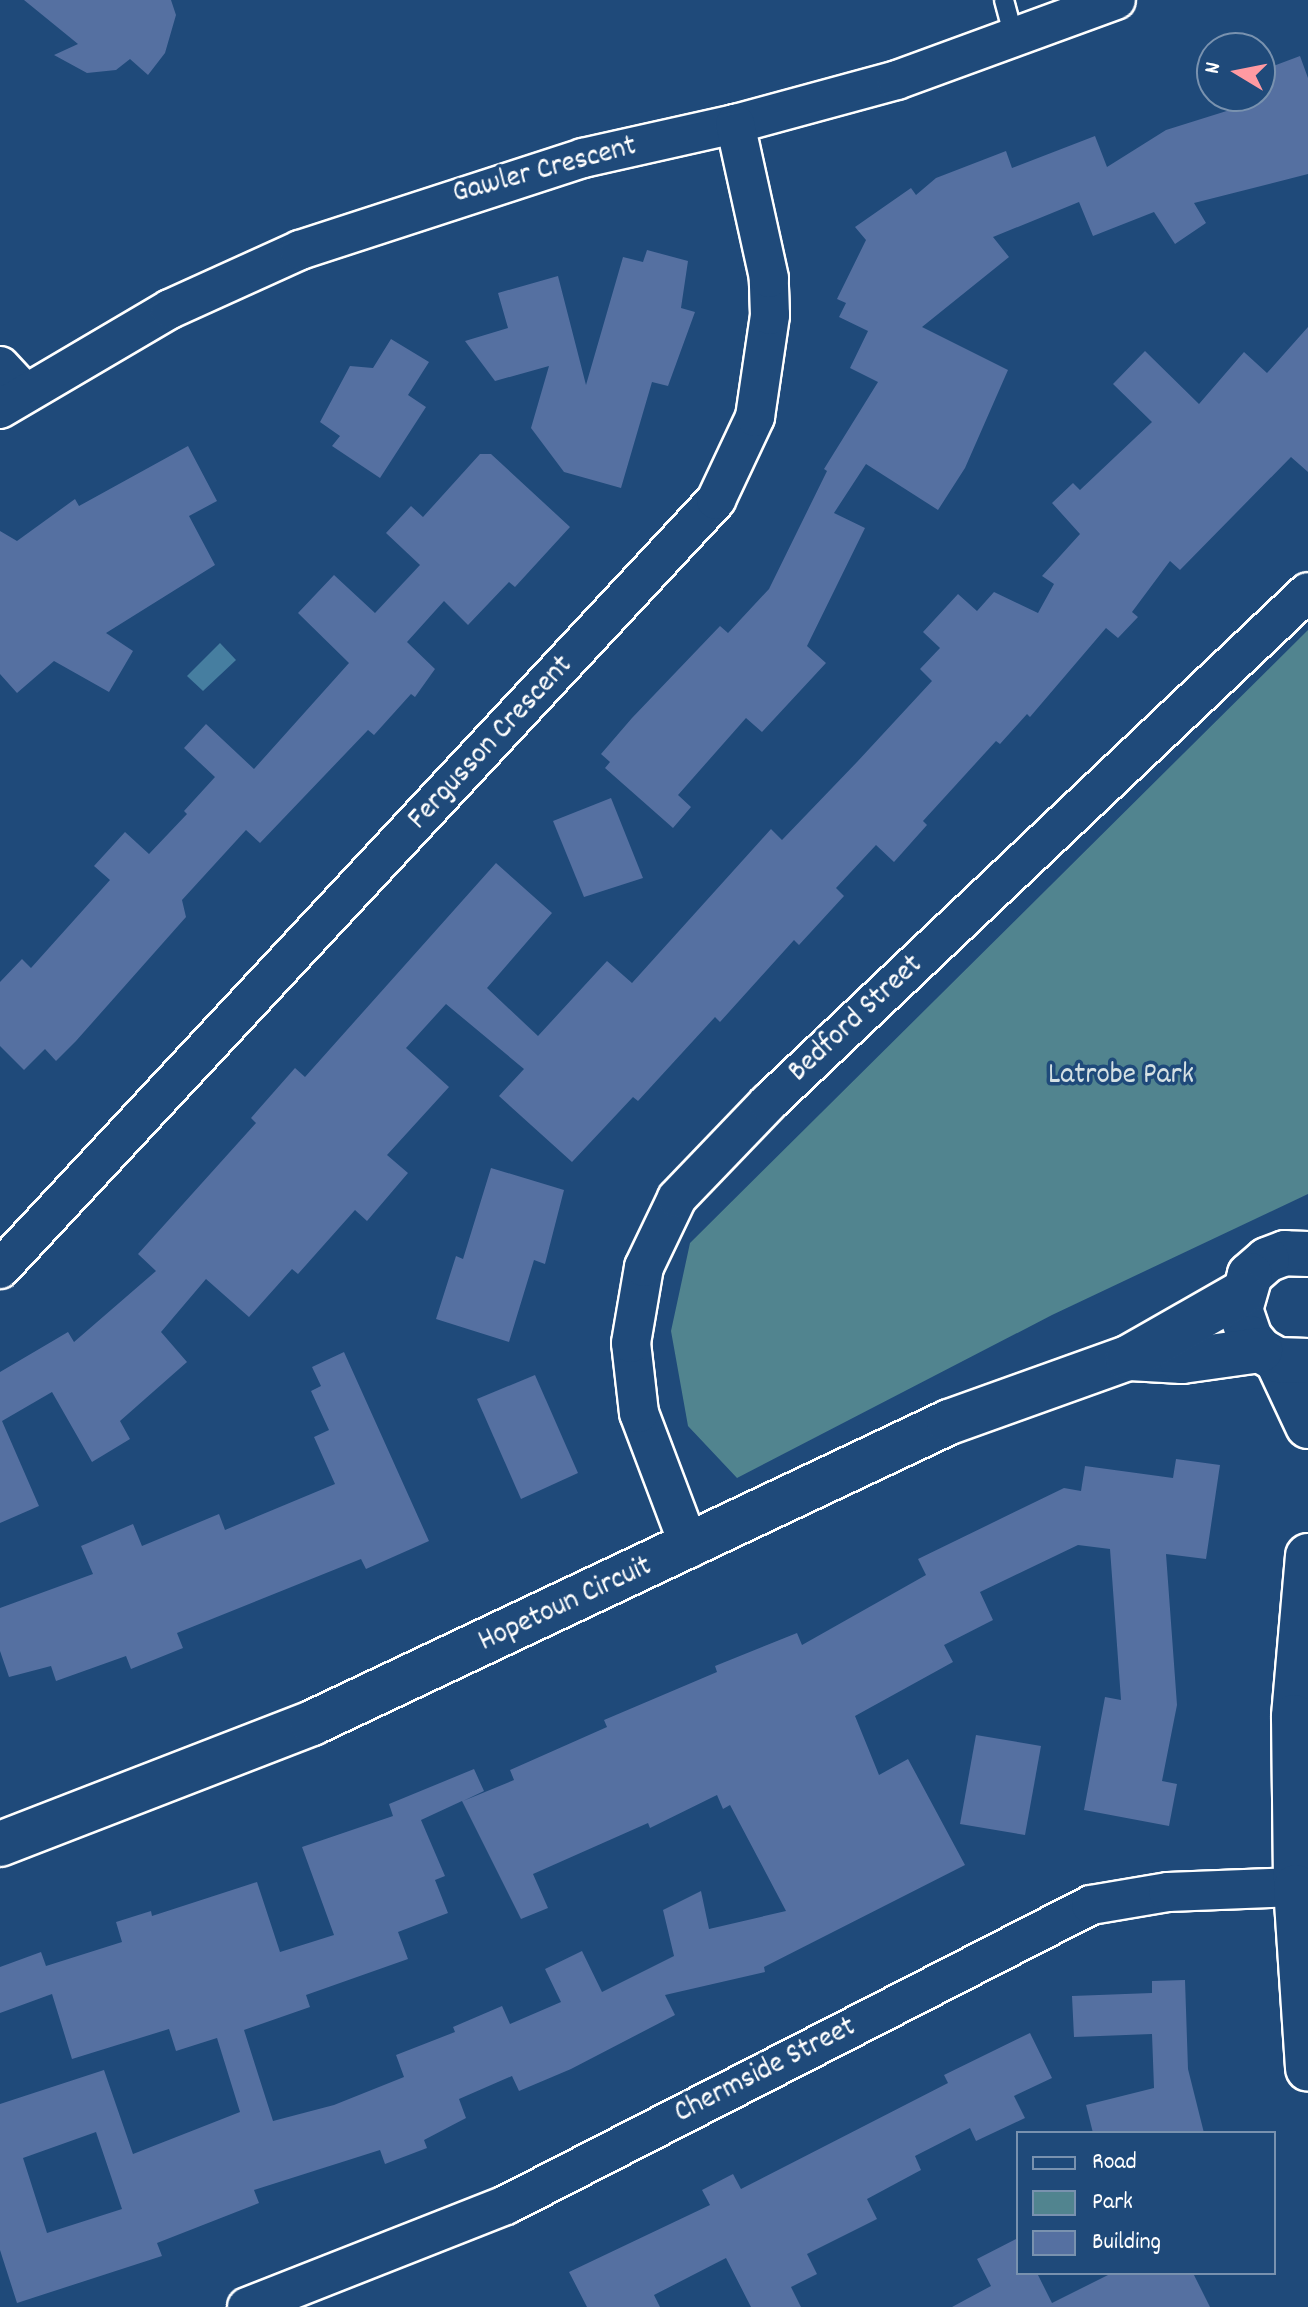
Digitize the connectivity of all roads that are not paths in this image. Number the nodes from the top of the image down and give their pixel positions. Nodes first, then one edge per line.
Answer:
1 (1004, 0) edge
2 (1116, 0) edge
3 (1014, 37) junction
4 (735, 124) junction
5 (8, 389) edge
6 (1308, 592) edge
7 (1308, 1254) edge
8 (0, 1269) edge
9 (1242, 1293) junction
10 (1282, 1357) edge
11 (1128, 1358) junction
12 (1308, 1426) edge
13 (690, 1548) junction
14 (1308, 1556) edge
15 (0, 1844) edge
16 (1296, 1887) junction
17 (1308, 2069) edge
18 (247, 2307) edge

1 - 3 lane
2 - 3 street, Gawler Crescent
3 - 4 street, Gawler Crescent
4 - 5 street, Gawler Crescent
4 - 8 street, Fergusson Crescent
6 - 13 street, Bedford Street
7 - 9 main road, Hopetoun Circuit
9 - 10 main road
9 - 11 main road, Hopetoun Circuit
10 - 11 main road, Hopetoun Circuit
10 - 12 main road
11 - 13 main road, Hopetoun Circuit
13 - 15 main road, Hopetoun Circuit
14 - 16 main road
16 - 17 main road
16 - 18 street, Chermside Street

